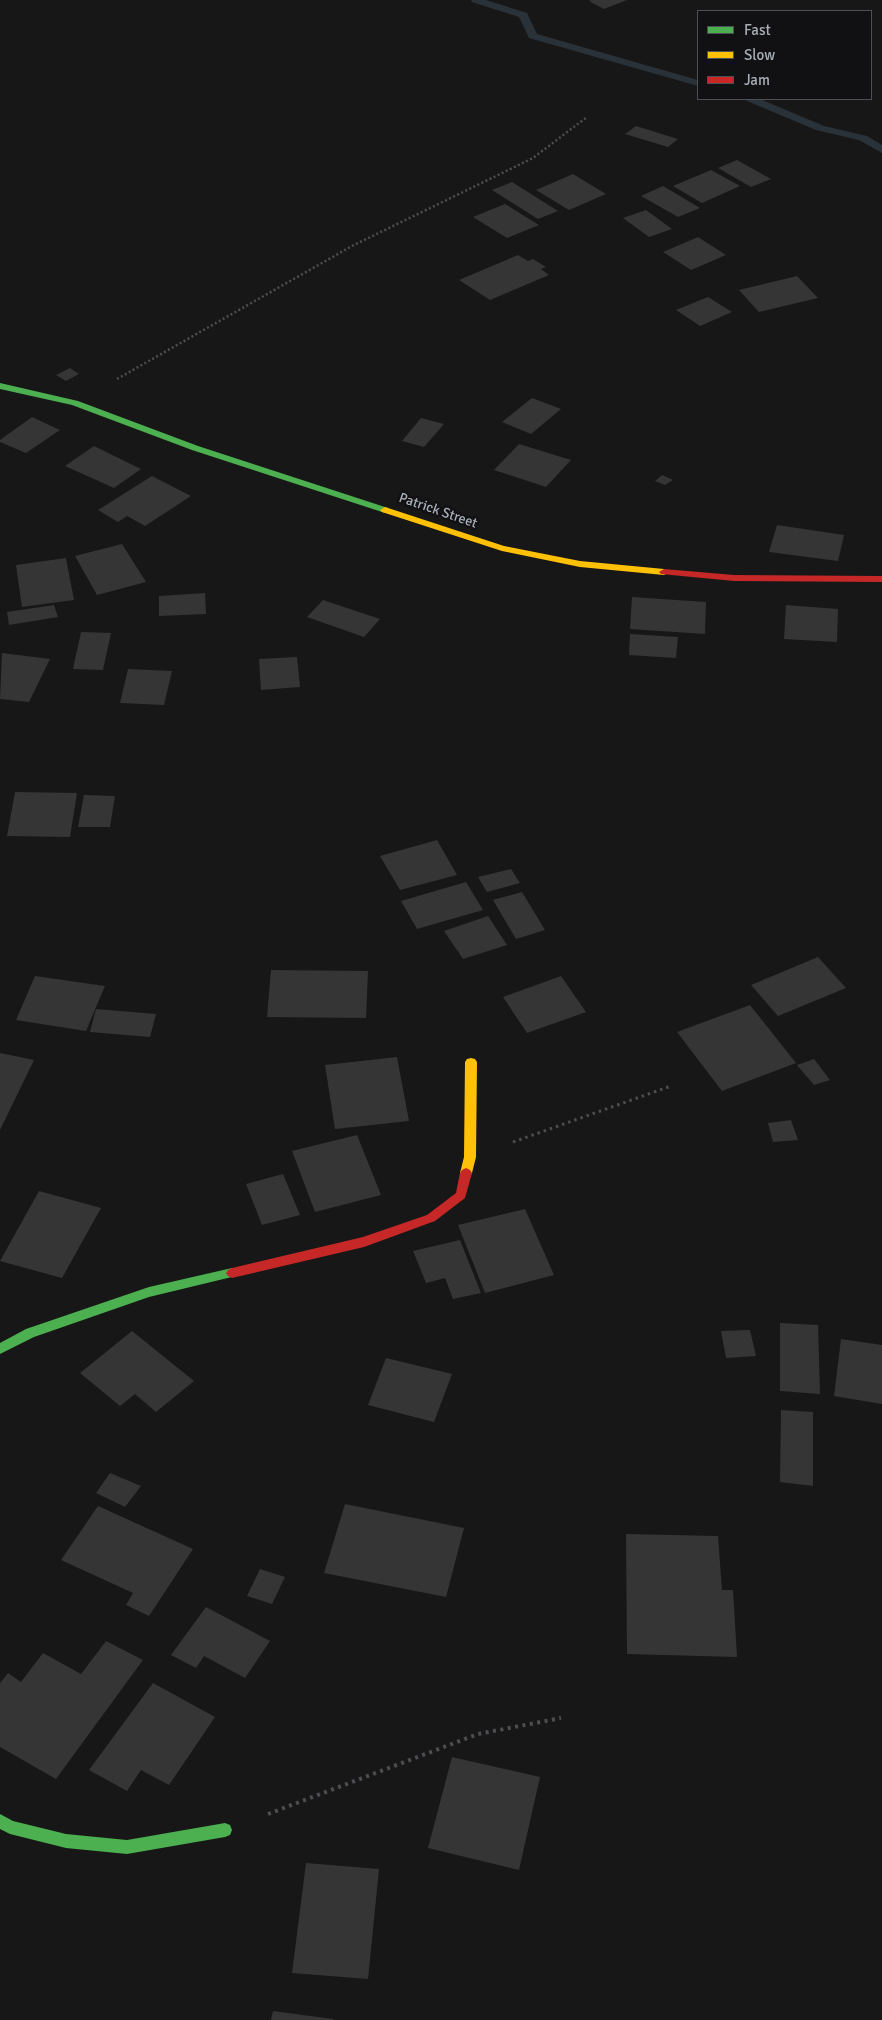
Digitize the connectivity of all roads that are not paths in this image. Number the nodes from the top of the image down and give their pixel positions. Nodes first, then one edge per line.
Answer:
1 (0, 386) edge
2 (882, 579) edge
3 (471, 1062) dead end
4 (0, 1349) edge
5 (0, 1821) edge
6 (225, 1830) road end

1 - 2 street, Patrick Street
3 - 4 street
5 - 6 street

